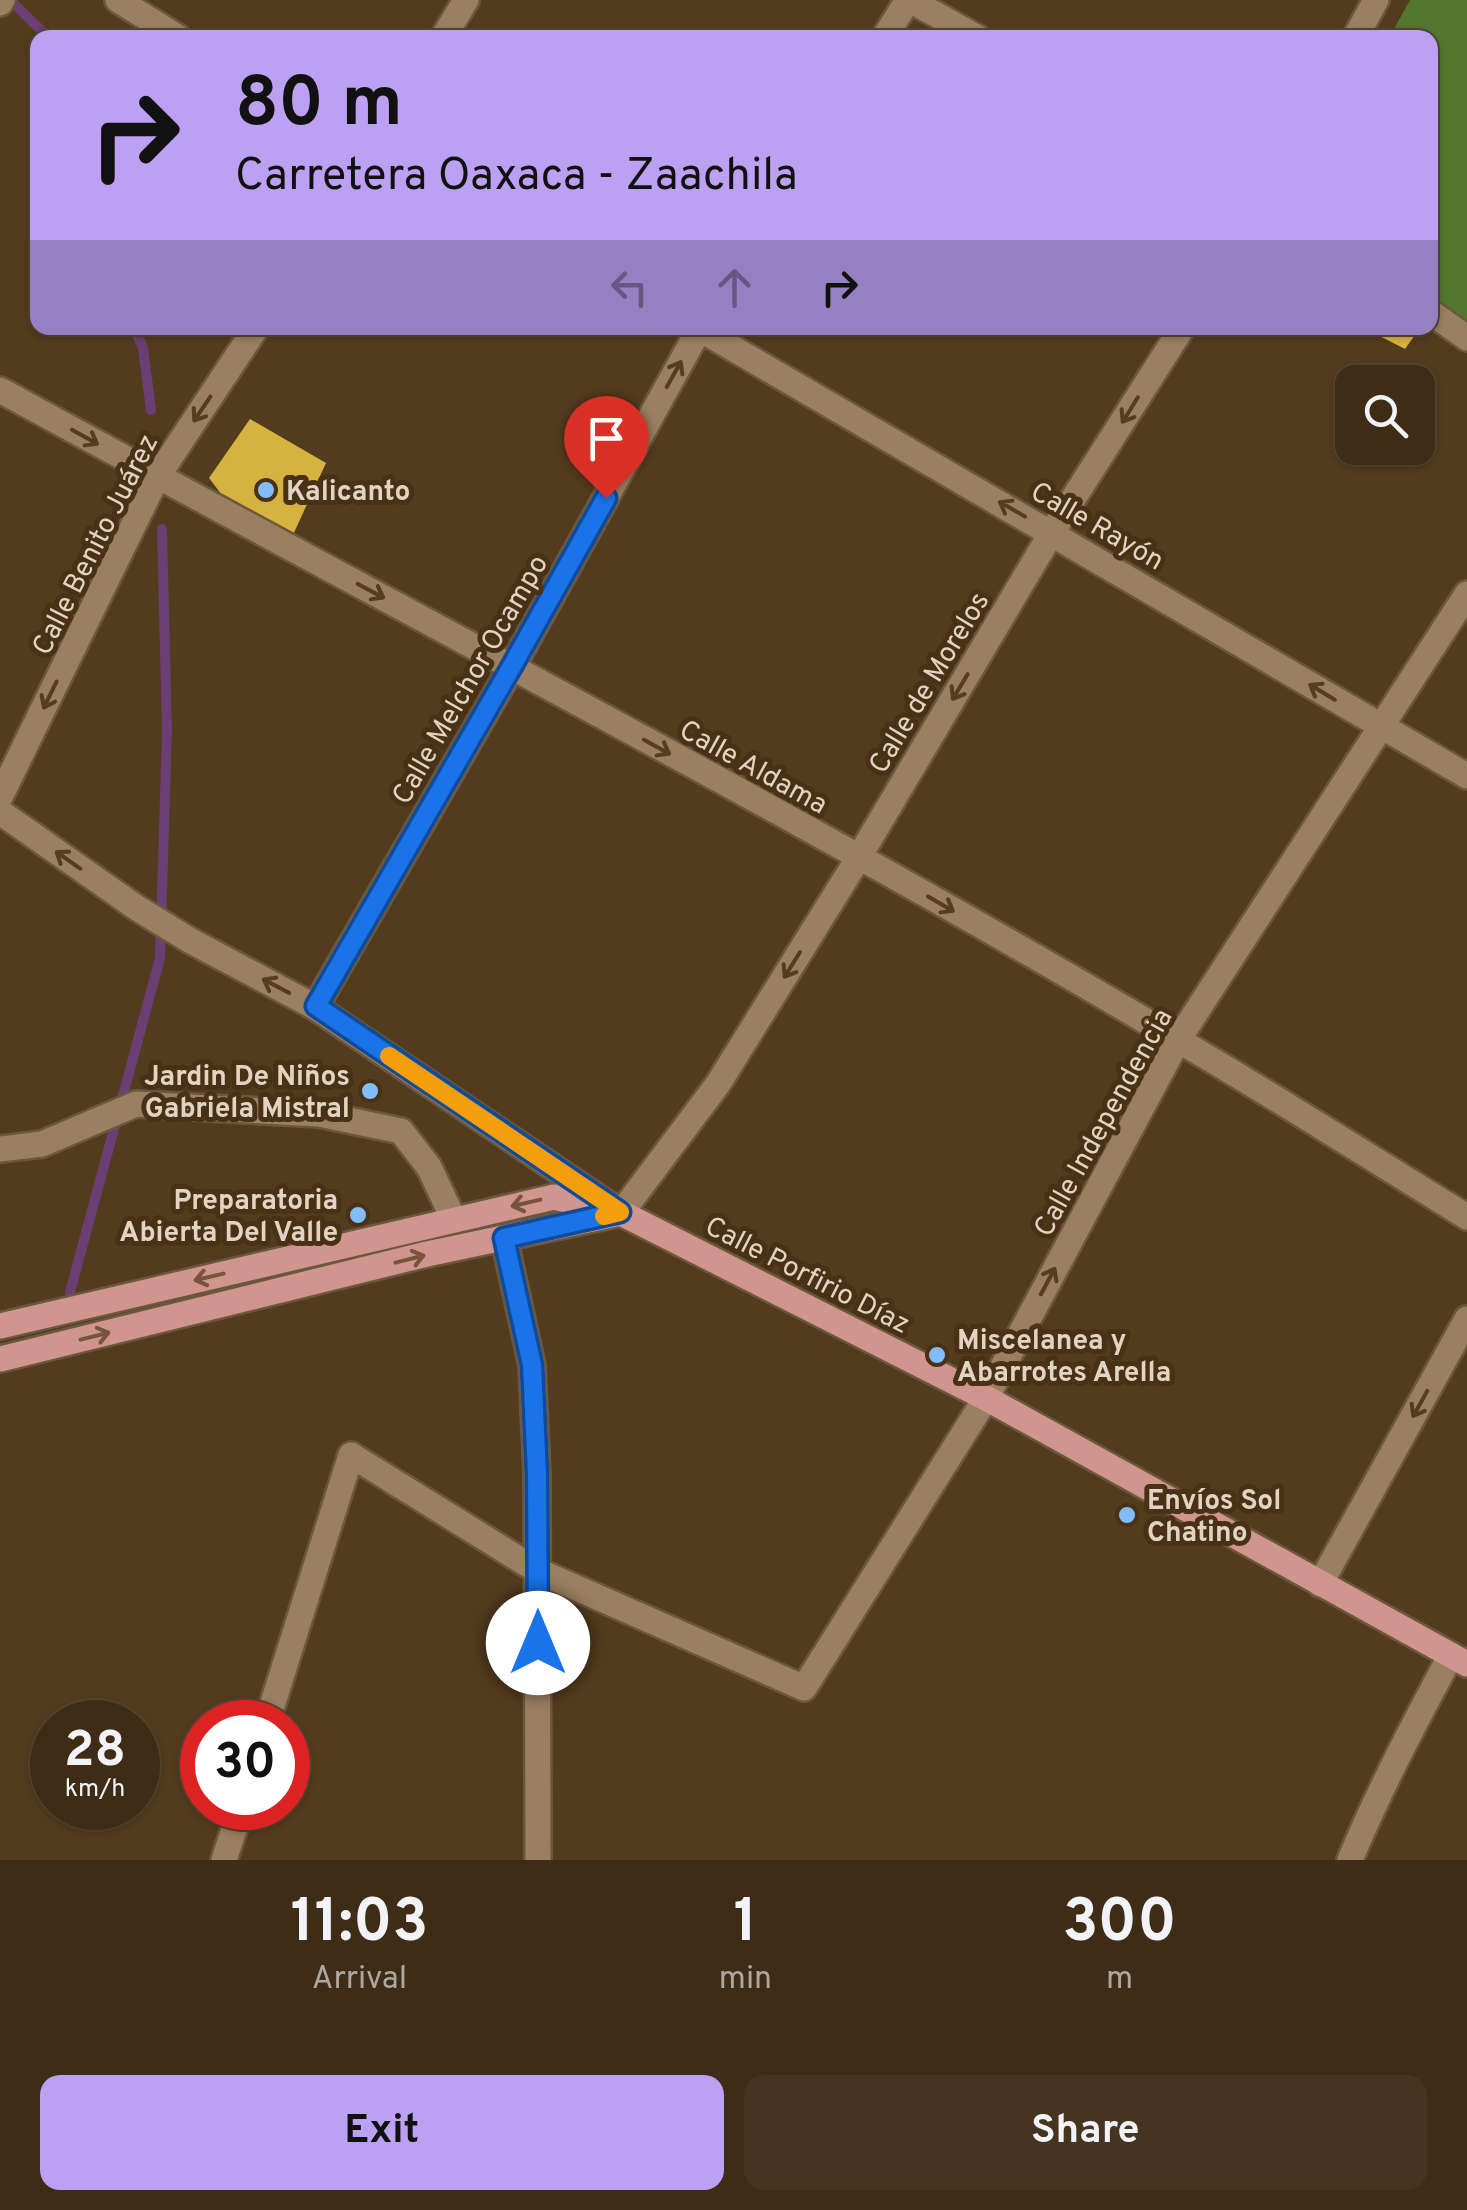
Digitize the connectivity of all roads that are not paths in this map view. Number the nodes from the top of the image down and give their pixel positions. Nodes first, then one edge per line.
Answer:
1 (118, 0) edge
2 (466, 0) edge
3 (909, 0) edge
4 (1376, 0) edge
5 (166, 30) edge
6 (447, 30) edge
7 (889, 30) edge
8 (963, 30) edge
9 (1359, 30) edge
10 (1438, 318) edge
11 (251, 335) edge
12 (695, 335) edge
13 (711, 335) edge
14 (1178, 335) edge
15 (1467, 338) edge
16 (0, 390) edge
17 (157, 476) junction
18 (1052, 532) junction
19 (1467, 594) edge
20 (512, 666) junction
21 (1380, 726) junction
22 (1467, 776) edge
23 (0, 797) edge
24 (0, 812) edge
25 (859, 858) junction
26 (316, 1006) junction
27 (1178, 1040) junction
28 (0, 1149) edge
29 (620, 1212) junction
30 (1467, 1217) edge
31 (454, 1220) junction
32 (504, 1238) junction
33 (1467, 1319) edge
34 (0, 1326) edge
35 (0, 1359) edge
36 (986, 1398) junction
37 (538, 1570) junction
38 (1320, 1584) junction
39 (1459, 1659) edge
40 (274, 1700) edge
41 (234, 1830) edge
42 (224, 1860) edge
43 (538, 1860) edge
44 (1350, 1860) edge

1 - 5 street
2 - 6 street
3 - 7 street
3 - 8 street
4 - 9 street
10 - 15 street
11 -> 17 street, Calle Benito Juárez
20 -> 12 street, Calle Melchor Ocampo
18 -> 13 street, Calle Rayón
14 -> 18 street, Calle de Morelos
16 -> 17 street, Calle Aldama
17 -> 20 street, Calle Aldama
17 -> 23 street, Calle Benito Juárez
21 -> 18 street, Calle Rayón
18 -> 25 street, Calle de Morelos
19 - 21 street, Calle Independencia
20 -> 25 street, Calle Aldama
20 - 26 street, Calle Melchor Ocampo
21 - 22 street, Calle Rayón
21 - 27 street, Calle Independencia
26 -> 24 street, Calle Porfirio Díaz
25 -> 27 street, Calle Aldama
25 -> 29 street, Calle de Morelos
26 - 29 street, Calle Porfirio Díaz
27 - 30 street, Calle Aldama
36 -> 27 street, Calle Independencia
28 - 31 street
29 -> 31 main road
29 - 32 main road
29 - 36 main road, Calle Porfirio Díaz
31 -> 34 main road
35 -> 32 main road
32 - 37 street
33 -> 38 street
36 - 37 street, Calle Independencia
36 - 38 main road, Calle Porfirio Díaz
37 - 40 street
37 - 43 street
38 - 39 main road, Calle Porfirio Díaz
39 - 44 street
41 - 42 street

